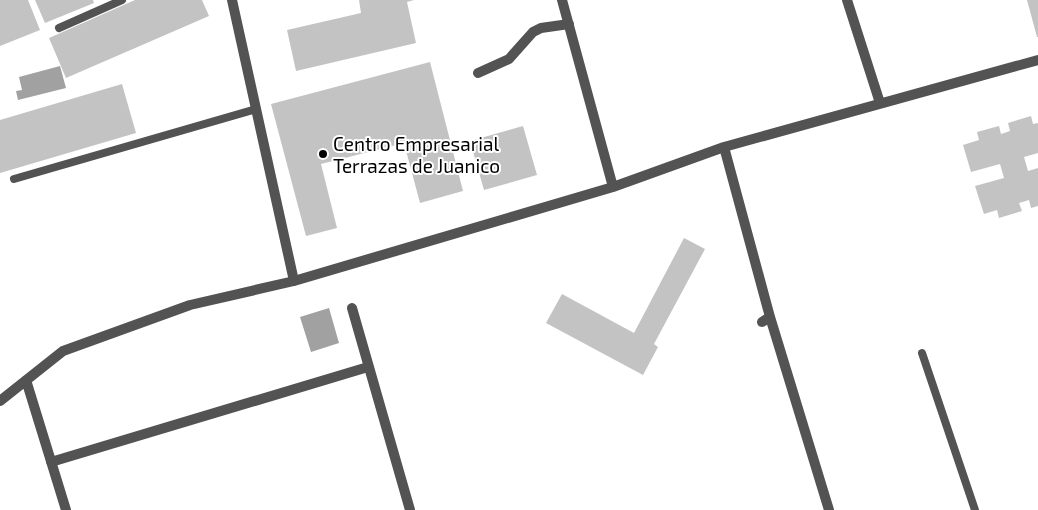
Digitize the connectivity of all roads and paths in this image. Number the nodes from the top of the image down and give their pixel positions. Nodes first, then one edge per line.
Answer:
1 (122, 0) edge
2 (232, 0) edge
3 (562, 0) edge
4 (846, 0) edge
5 (569, 24) junction
6 (59, 28) dead end
7 (1038, 60) edge
8 (478, 73) dead end
9 (880, 103) junction
10 (256, 109) junction
11 (724, 147) junction
12 (14, 179) dead end
13 (613, 186) junction
14 (294, 281) junction
15 (352, 308) dead end
16 (922, 353) dead end
17 (368, 366) junction
18 (26, 380) junction
19 (0, 401) edge
20 (51, 462) junction
21 (66, 510) edge
22 (410, 510) edge
23 (829, 510) edge
24 (975, 510) edge

1 - 6 lane
2 - 10 street
3 - 5 street
4 - 9 street
5 - 8 street
5 - 13 street
7 - 9 street
9 - 11 street
10 - 12 lane
10 - 14 street
11 - 13 street
11 - 23 street
13 - 14 street
14 - 18 street
15 - 17 street
16 - 24 lane
17 - 20 street
17 - 22 street
18 - 19 street
18 - 20 street
20 - 21 street

